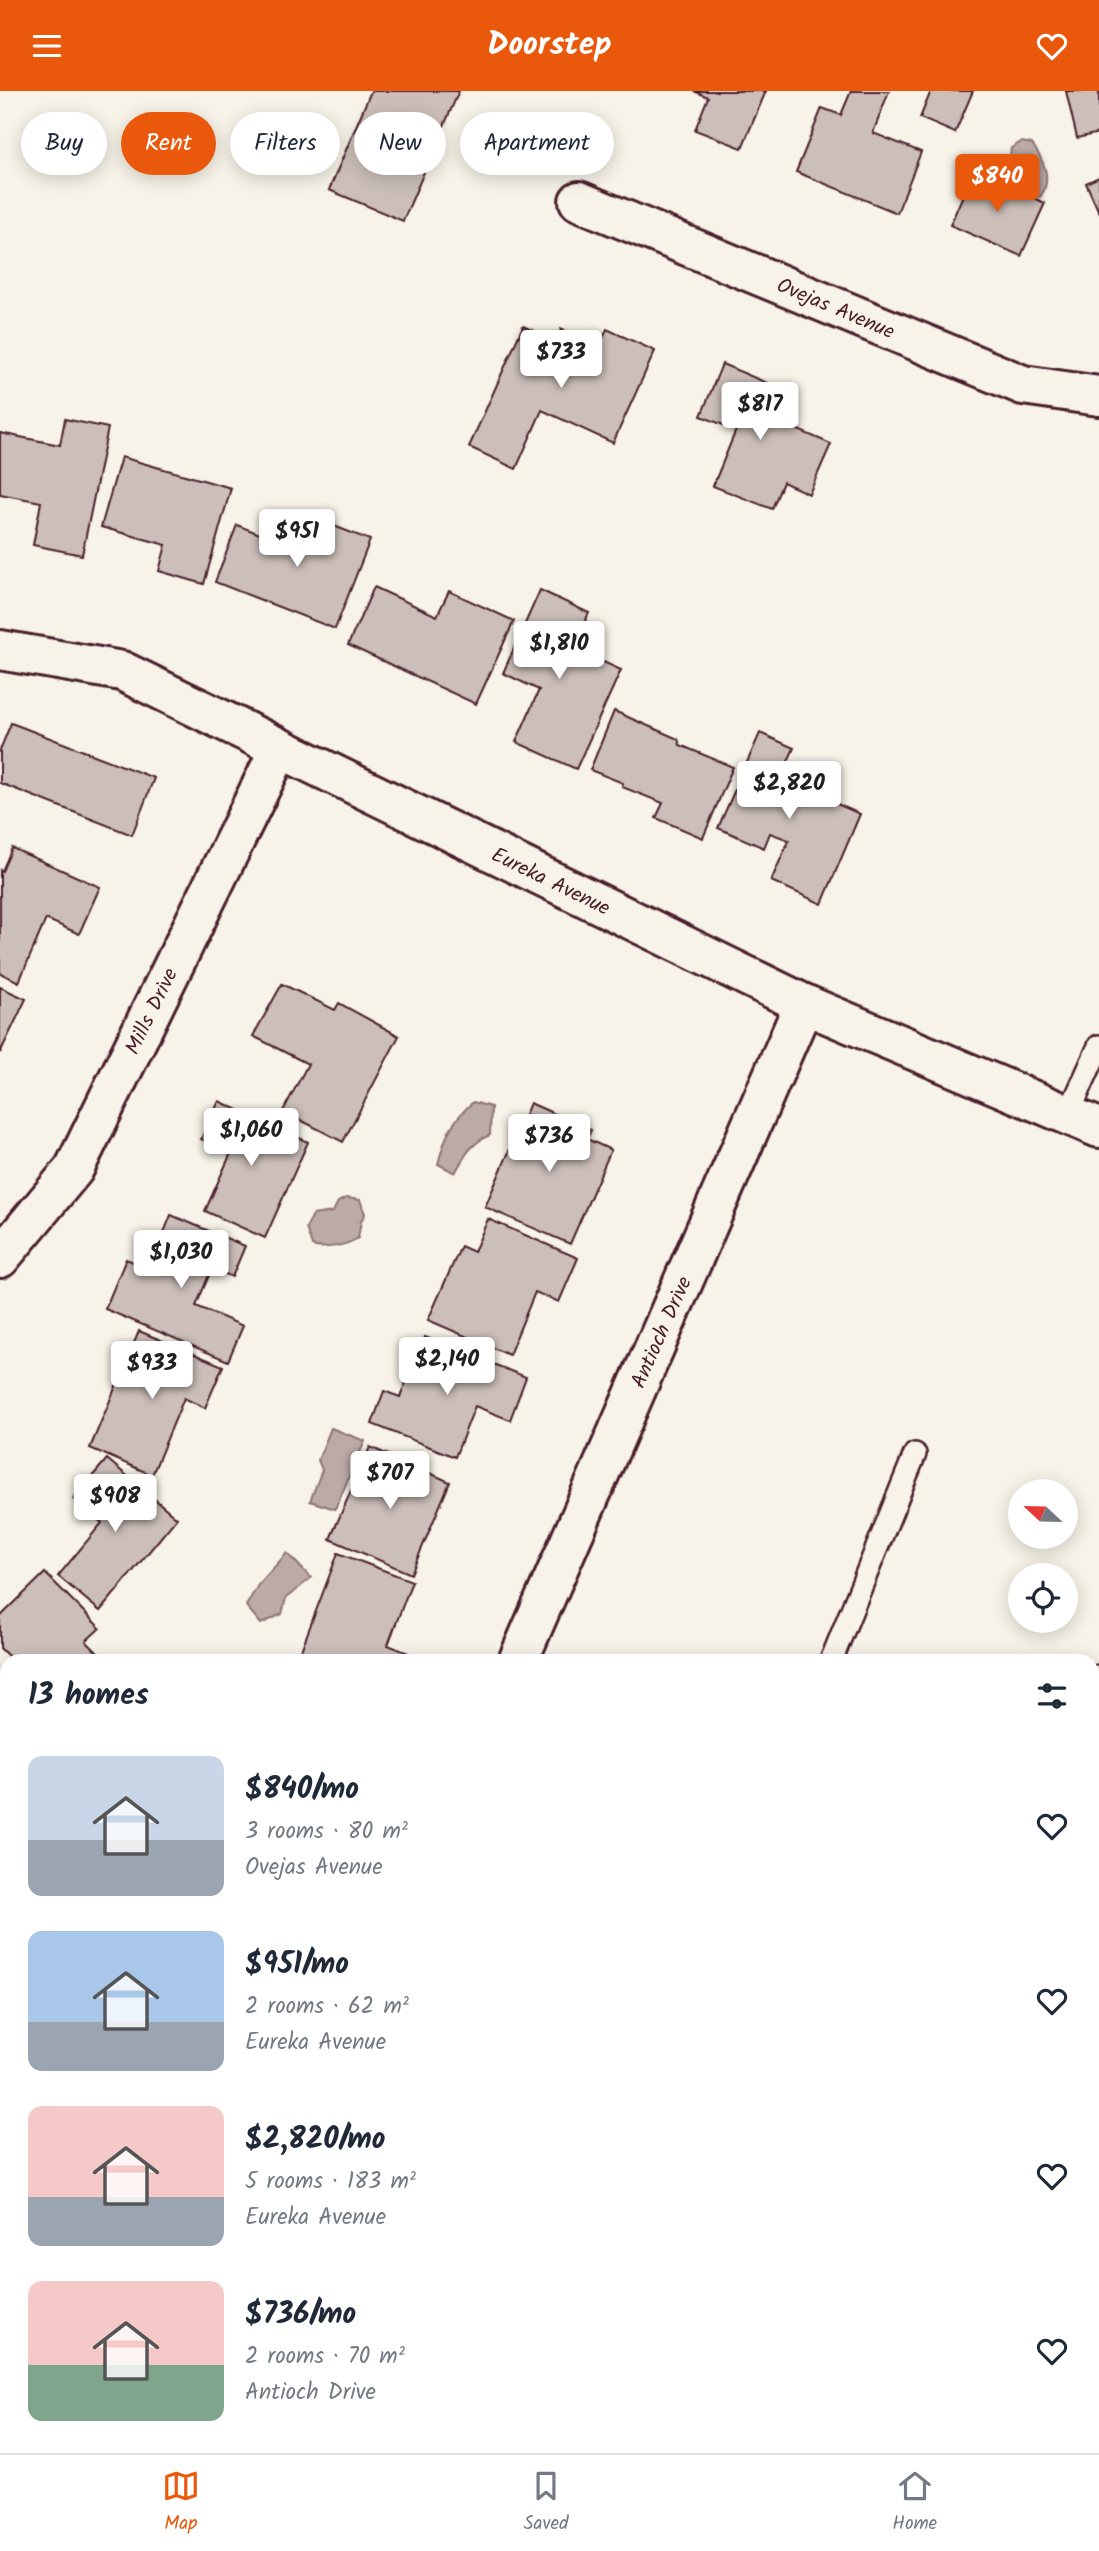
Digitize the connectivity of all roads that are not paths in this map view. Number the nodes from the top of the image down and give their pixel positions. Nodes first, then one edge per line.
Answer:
1 (579, 201) dead end
2 (1099, 396) edge
3 (0, 650) edge
4 (279, 750) junction
5 (804, 1004) junction
6 (1099, 1046) edge
7 (1084, 1122) edge
8 (0, 1258) edge
9 (915, 1454) dead end
10 (530, 1654) edge
11 (834, 1654) edge

1 - 2 street, Ovejas Avenue
3 - 4 street, Eureka Avenue
4 - 5 street, Eureka Avenue
4 - 8 street, Mills Drive
5 - 7 street, Eureka Avenue
5 - 10 street, Antioch Drive
6 - 7 lane
9 - 11 lane

